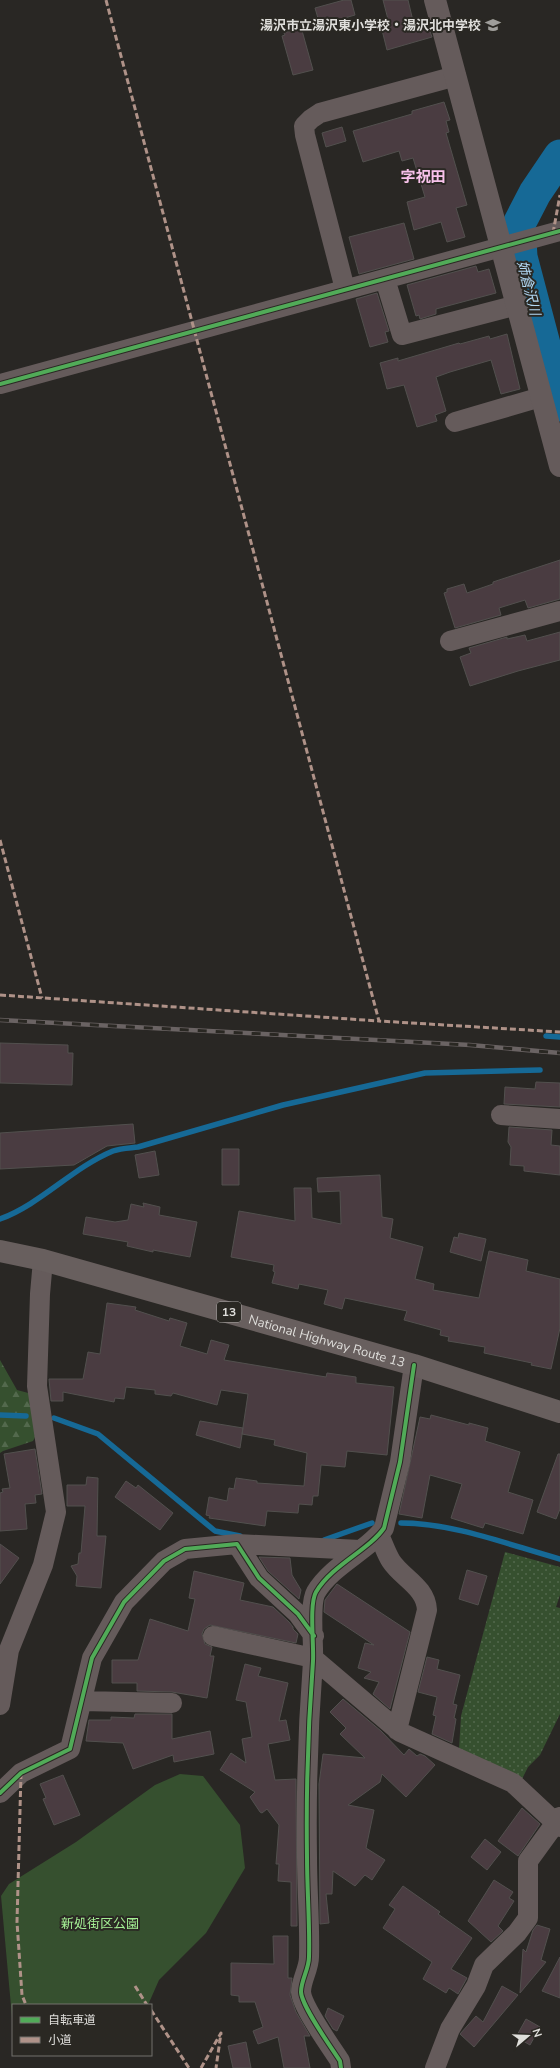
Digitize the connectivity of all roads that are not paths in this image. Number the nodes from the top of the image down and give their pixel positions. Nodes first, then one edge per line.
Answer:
1 (435, 0) edge
2 (456, 76) junction
3 (560, 231) edge
4 (501, 247) junction
5 (385, 278) junction
6 (345, 289) junction
7 (517, 305) junction
8 (0, 384) edge
9 (541, 397) junction
10 (455, 422) dead end
11 (560, 466) edge
12 (560, 610) edge
13 (450, 641) dead end
14 (501, 1114) dead end
15 (560, 1119) edge
16 (0, 1251) edge
17 (44, 1260) junction
18 (414, 1365) junction
19 (560, 1412) edge
20 (379, 1535) junction
21 (237, 1544) junction
22 (360, 1550) junction
23 (213, 1636) dead end
24 (314, 1636) junction
25 (313, 1658) junction
26 (82, 1701) junction
27 (172, 1703) dead end
28 (0, 1705) edge
29 (397, 1730) junction
30 (0, 1793) edge
31 (558, 1823) edge
32 (341, 2068) edge
33 (435, 2068) edge

1 - 2 street
2 - 4 street
2 - 6 street
3 - 4 street
4 - 5 street
4 - 7 street
5 - 6 street
5 - 7 street
6 - 8 street
7 - 9 street
9 - 10 street
9 - 11 street
12 - 13 street
14 - 15 street
16 - 17 highway, National Highway Route 13 / 13
17 - 18 highway, National Highway Route 13 / 13
17 - 28 street
18 - 19 highway, National Highway Route 13 / 13
18 - 20 street
20 - 22 street
20 - 29 street
21 - 22 street
21 - 24 street
21 - 26 street
22 - 24 street
23 - 25 street
24 - 25 street
25 - 29 street
25 - 32 street
26 - 27 street
26 - 30 street
29 - 31 street
31 - 33 street

